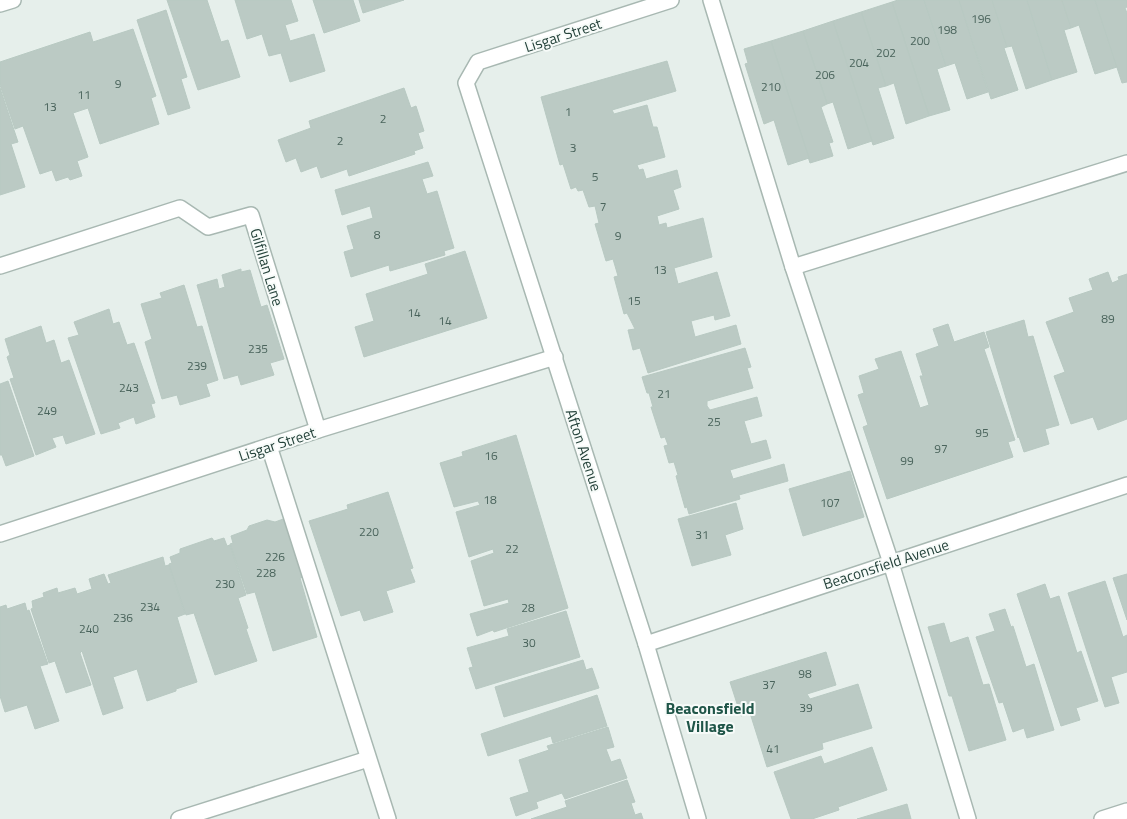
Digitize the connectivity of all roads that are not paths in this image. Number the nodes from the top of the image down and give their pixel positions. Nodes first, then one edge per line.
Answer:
1 (13, 0) edge
2 (671, 0) edge
3 (711, 0) edge
4 (0, 4) edge
5 (466, 83) joint
6 (1127, 163) edge
7 (0, 266) edge
8 (793, 267) junction
9 (555, 357) junction
10 (318, 430) junction
11 (269, 446) junction
12 (1127, 485) edge
13 (0, 534) edge
14 (891, 563) junction
15 (646, 644) junction
16 (368, 759) junction
17 (1127, 811) edge
18 (179, 819) edge
19 (388, 819) edge
20 (698, 819) edge
21 (968, 819) edge
22 (1102, 819) edge

1 - 4 street
2 - 5 street, Lisgar Street
3 - 8 street
5 - 9 street, Afton Avenue
6 - 8 street
7 - 10 street, Gilfillan Lane
8 - 14 street
9 - 10 street, Lisgar Street
9 - 15 street, Afton Avenue
10 - 11 street, Lisgar Street
11 - 13 street, Lisgar Street
11 - 16 street
12 - 14 street, Beaconsfield Avenue
14 - 15 street, Beaconsfield Avenue
14 - 21 street
15 - 20 street, Afton Avenue
16 - 18 street
16 - 19 street
17 - 22 street

